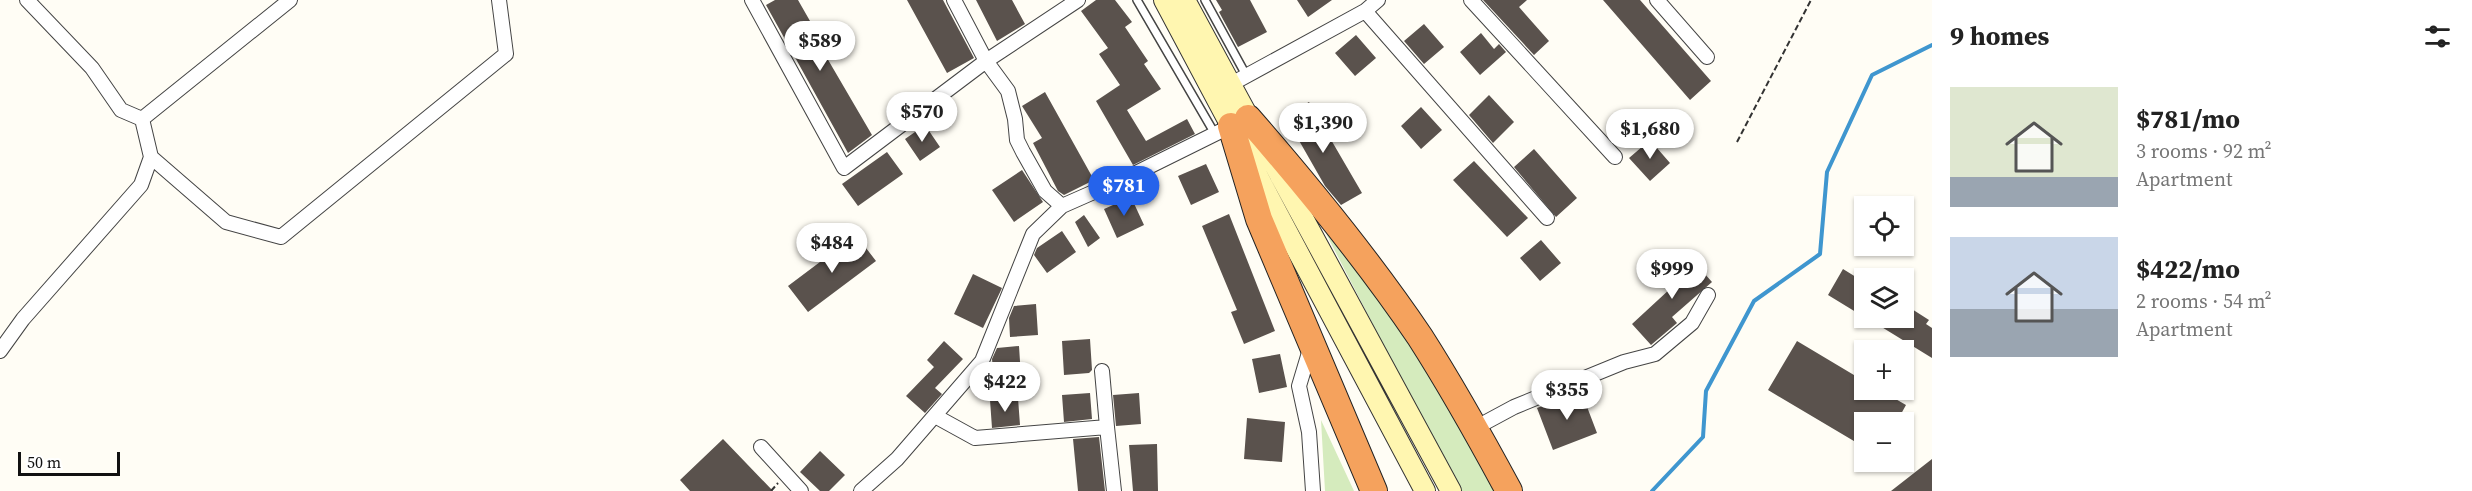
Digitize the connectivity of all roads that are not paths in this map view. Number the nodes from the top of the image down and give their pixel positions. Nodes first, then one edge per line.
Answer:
1 (27, 0) edge
2 (290, 0) edge
3 (499, 0) edge
4 (752, 0) edge
5 (954, 0) edge
6 (1078, 0) edge
7 (1137, 0) edge
8 (1164, 0) edge
9 (1185, 0) edge
10 (1205, 0) edge
11 (1378, 0) edge
12 (1471, 0) edge
13 (1657, 0) edge
14 (1365, 11) junction
15 (1707, 57) dead end
16 (986, 61) junction
17 (1230, 84) junction
18 (142, 119) junction
19 (1232, 126) junction
20 (151, 157) junction
21 (1615, 157) dead end
22 (1062, 206) junction
23 (1547, 218) dead end
24 (1708, 295) dead end
25 (1312, 344) junction
26 (0, 351) edge
27 (1102, 371) dead end
28 (935, 416) junction
29 (1107, 427) junction
30 (1475, 428) junction
31 (761, 447) dead end
32 (801, 491) edge
33 (861, 491) edge
34 (1114, 491) edge
35 (1313, 491) edge
36 (1374, 491) edge
37 (1425, 491) edge
38 (1451, 491) edge
39 (1509, 491) edge

1 - 18 street
2 - 18 street
3 - 20 street
4 - 16 street
5 - 16 street
6 - 16 street
7 - 19 lane
8 - 17 main road
9 - 17 main road
10 - 17 lane
11 - 14 street
12 - 21 street
13 - 15 street
14 - 17 street
14 - 23 street
16 - 22 street
17 - 19 main road
18 - 20 street
19 - 22 street
19 - 25 highway
19 - 30 highway
19 - 37 main road
19 - 38 main road
20 - 26 street
22 - 28 street
24 - 30 street
25 - 35 street
25 - 36 highway
27 - 29 street
28 - 29 street
28 - 33 street
29 - 34 street
30 - 39 highway
31 - 32 street

